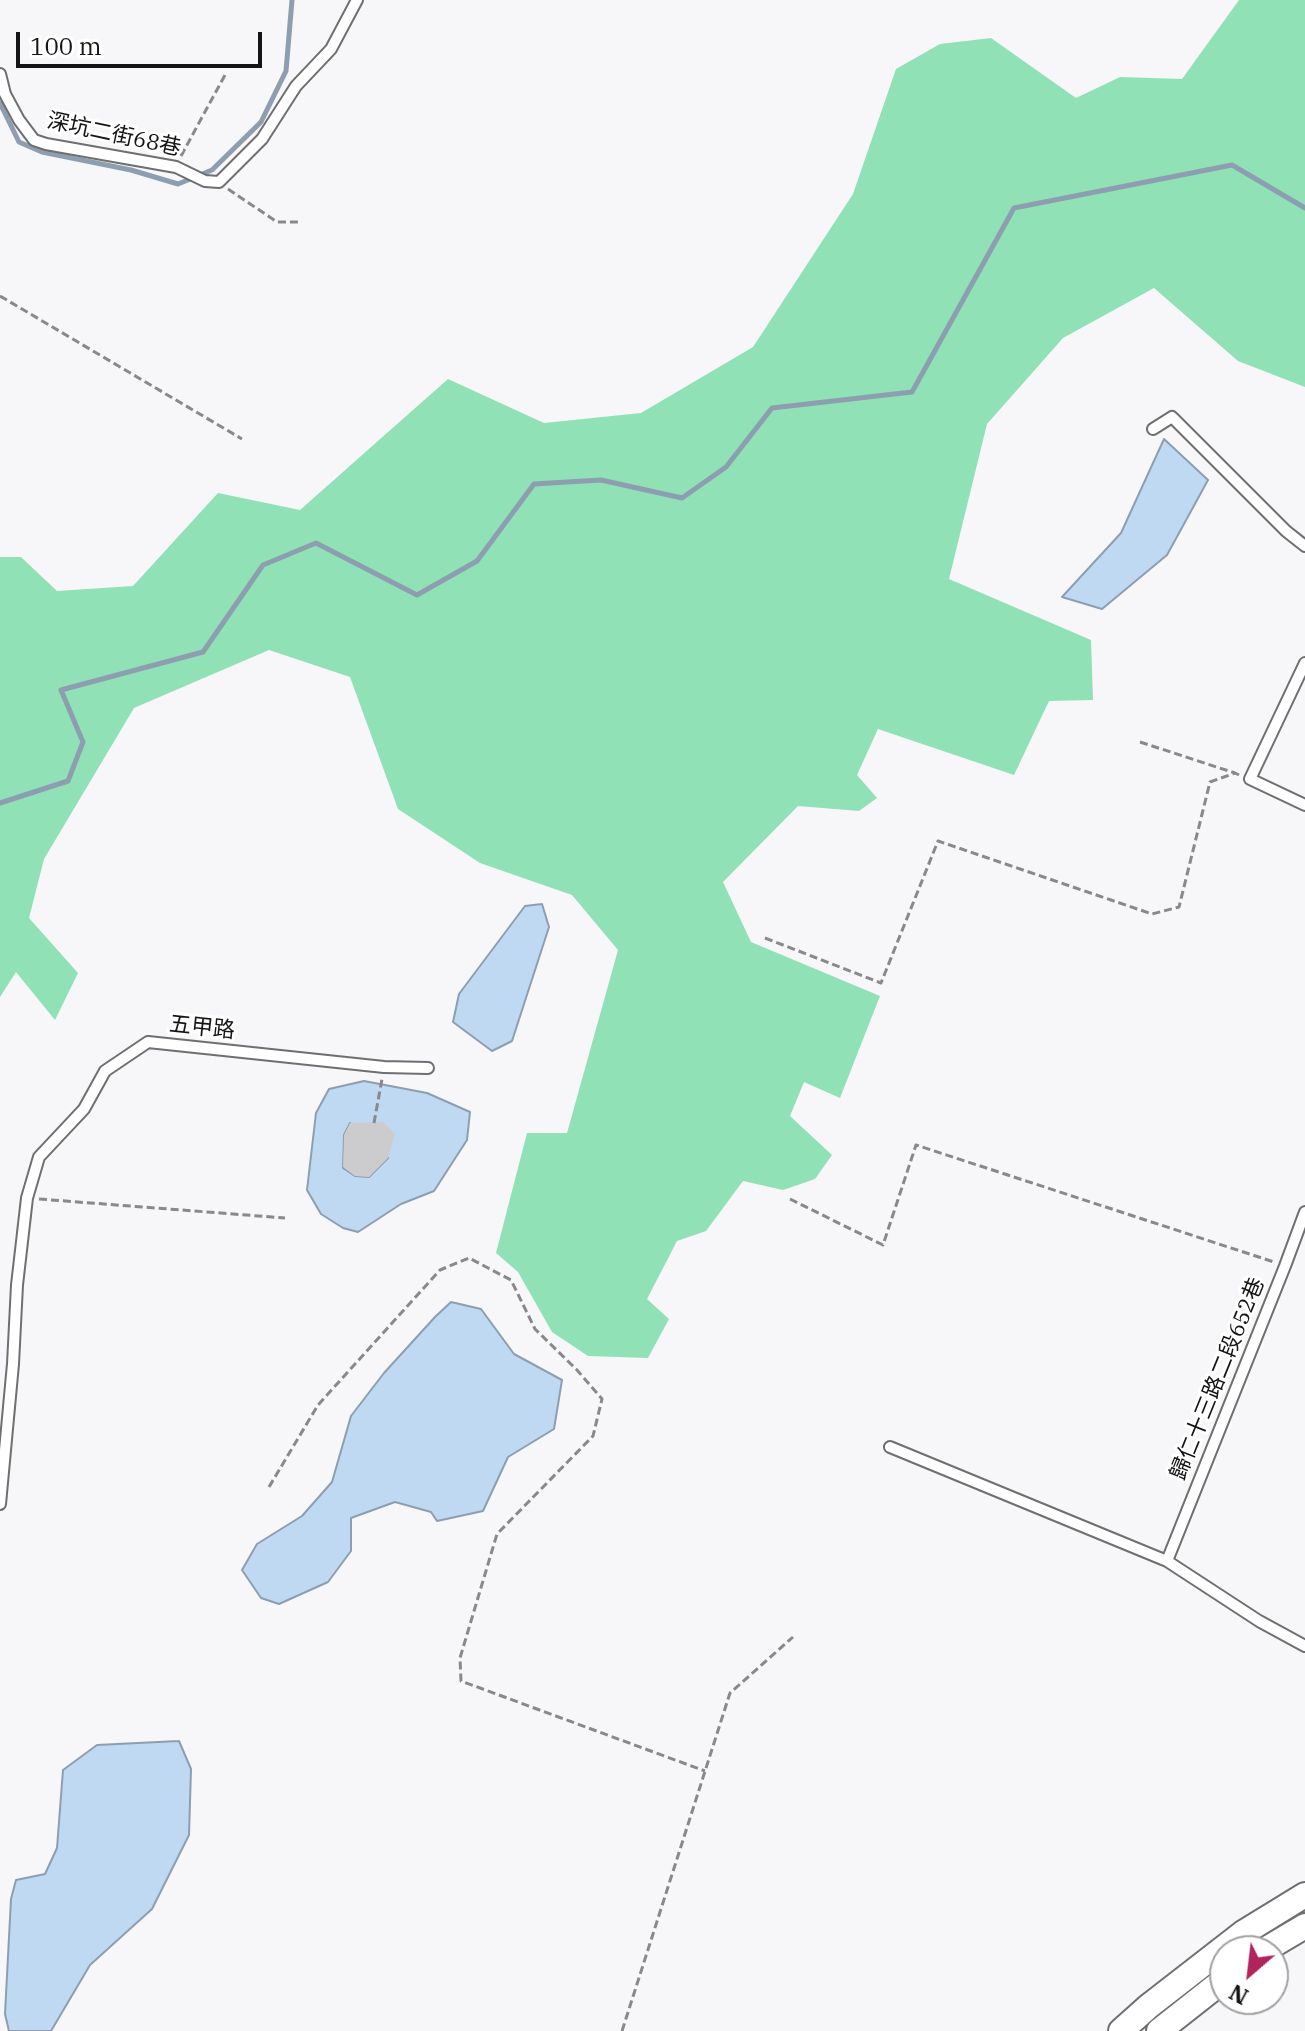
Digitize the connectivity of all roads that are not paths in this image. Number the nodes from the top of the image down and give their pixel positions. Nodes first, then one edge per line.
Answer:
1 (357, 0) edge
2 (0, 74) edge
3 (1153, 429) dead end
4 (1305, 546) edge
5 (1305, 663) edge
6 (1305, 805) edge
7 (428, 1068) dead end
8 (1305, 1212) edge
9 (890, 1447) dead end
10 (0, 1504) edge
11 (1167, 1561) junction
12 (1305, 1646) edge
13 (1305, 1895) edge
14 (1209, 1992) edge
15 (1121, 2031) edge
16 (1159, 2031) edge

1 - 2 lane, 深坑二街68巷
3 - 4 lane
5 - 6 lane
7 - 10 lane, 五甲路
8 - 11 lane, 歸仁十三路二段652巷
9 - 11 lane
11 - 12 lane
13 - 15 street
14 - 16 street

